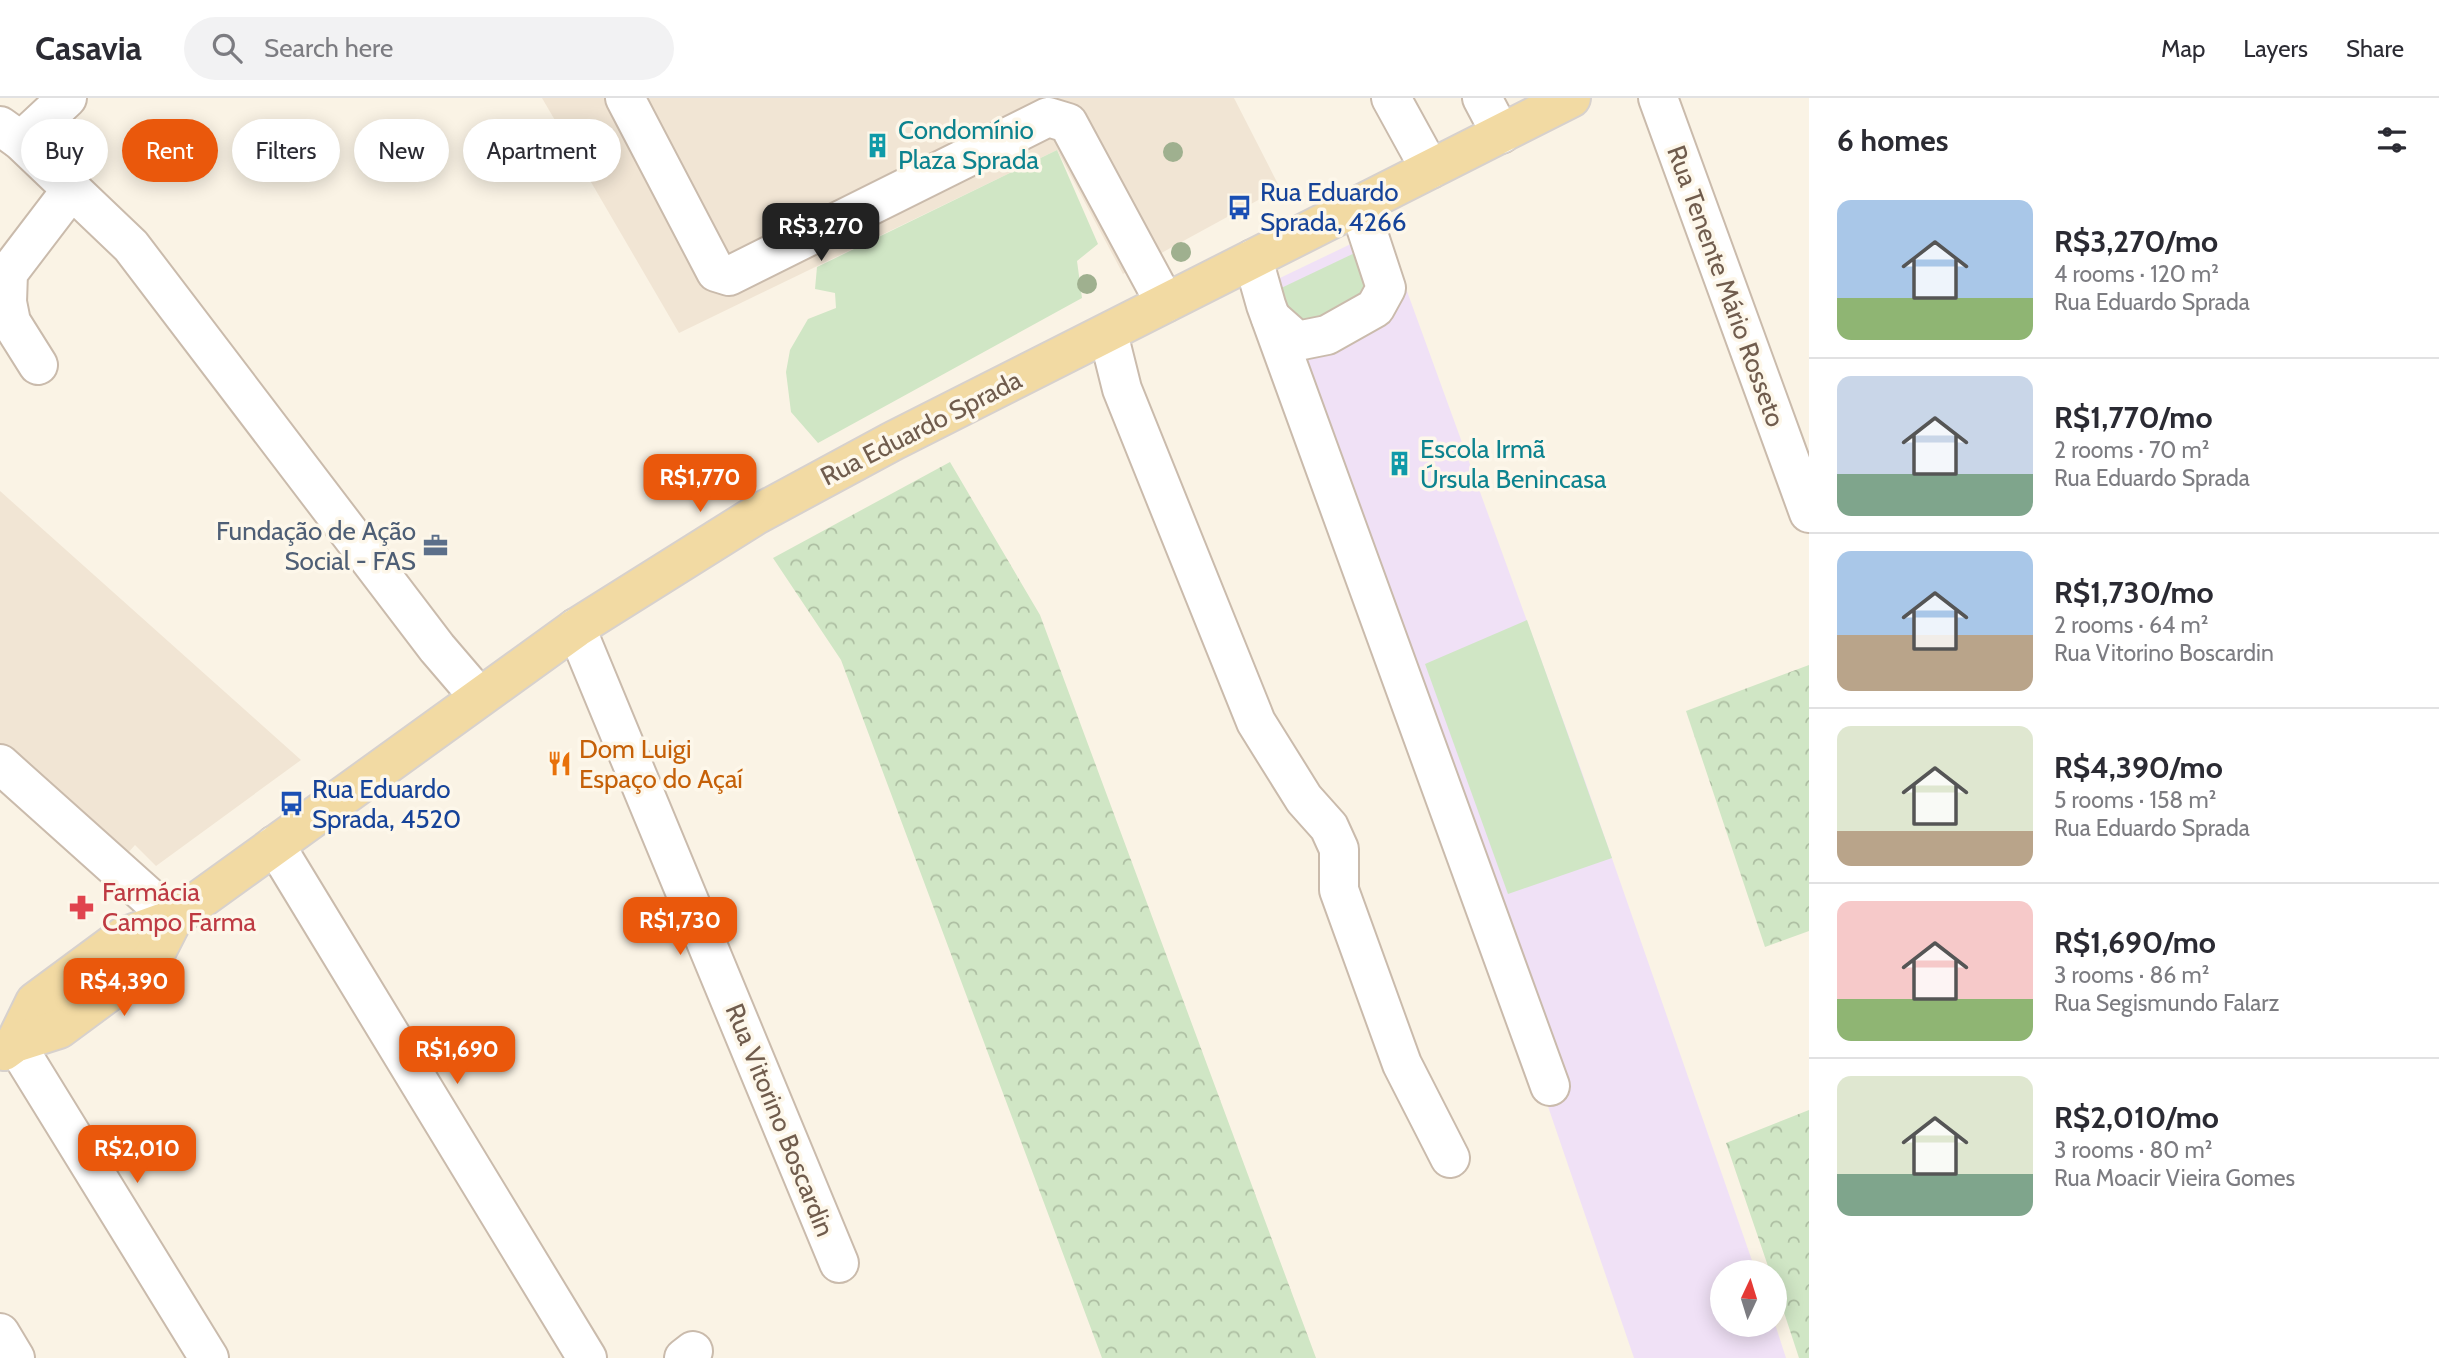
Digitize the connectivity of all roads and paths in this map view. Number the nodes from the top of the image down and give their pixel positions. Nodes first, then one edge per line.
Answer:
1 (67, 98) edge
2 (625, 98) edge
3 (1391, 98) edge
4 (1482, 98) edge
5 (1571, 98) edge
6 (1658, 98) edge
7 (10, 133) edge
8 (1501, 134) junction
9 (1430, 169) junction
10 (72, 189) junction
11 (1359, 205) junction
12 (1253, 259) junction
13 (1165, 303) junction
14 (1271, 318) junction
15 (1108, 333) junction
16 (38, 365) dead end
17 (1809, 513) edge
18 (576, 628) junction
19 (479, 697) junction
20 (0, 764) edge
21 (275, 845) junction
22 (173, 919) junction
23 (7, 1049) edge
24 (1550, 1086) dead end
25 (1450, 1158) dead end
26 (839, 1263) dead end
27 (0, 1333) edge
28 (15, 1358) edge
29 (209, 1358) edge
30 (587, 1358) edge

1 - 7 street
2 - 13 street
3 - 9 street
4 - 8 street
5 - 8 main road, Rua Eduardo Sprada
6 - 17 street, Rua Tenente Mário Rosseto
7 - 10 street
8 - 9 main road, Rua Eduardo Sprada
9 - 11 main road, Rua Eduardo Sprada
10 - 16 street
10 - 19 street
11 - 12 main road, Rua Eduardo Sprada
11 - 14 street
12 - 13 main road, Rua Eduardo Sprada
12 - 14 street
13 - 15 main road, Rua Eduardo Sprada
14 - 24 street
15 - 18 main road, Rua Eduardo Sprada
15 - 25 street
18 - 19 main road, Rua Eduardo Sprada
18 - 26 street, Rua Vitorino Boscardin
19 - 21 main road, Rua Eduardo Sprada
20 - 22 street
21 - 22 main road, Rua Eduardo Sprada
21 - 30 street
22 - 23 main road, Rua Eduardo Sprada
23 - 29 street
27 - 28 street

